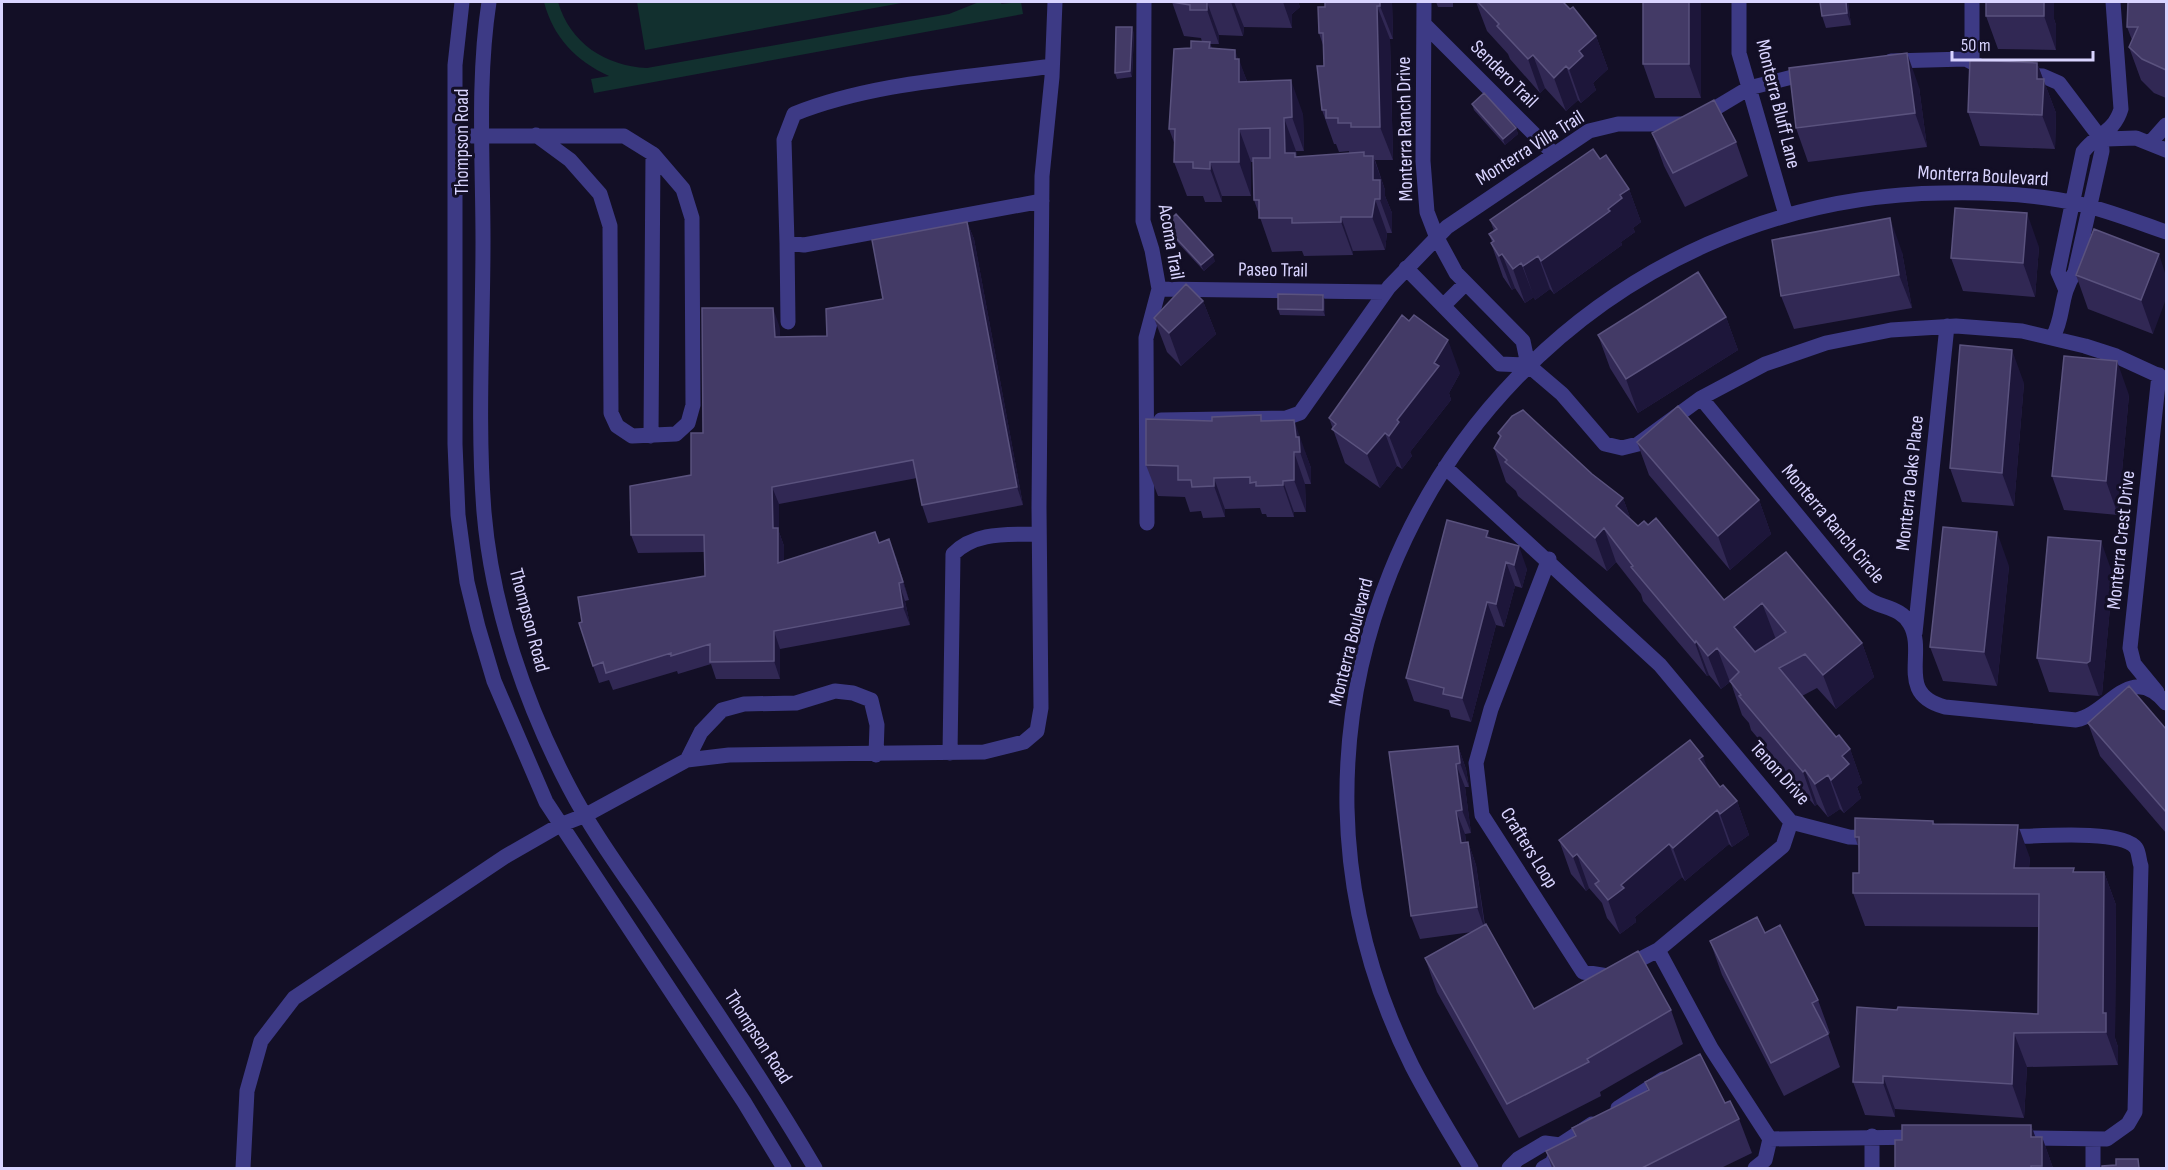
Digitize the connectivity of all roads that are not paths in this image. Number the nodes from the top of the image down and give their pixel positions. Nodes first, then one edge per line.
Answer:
1 (462, 2) edge
2 (489, 2) edge
3 (1055, 2) edge
4 (1144, 2) edge
5 (1424, 2) edge
6 (1739, 2) edge
7 (1972, 2) edge
8 (2114, 2) edge
9 (1425, 24) junction
10 (1972, 61) junction
11 (1878, 63) edge
12 (1052, 66) junction
13 (1827, 69) edge
14 (1749, 88) junction
15 (2166, 125) edge
16 (536, 135) junction
17 (456, 136) junction
18 (2101, 136) junction
19 (483, 137) junction
20 (2150, 143) junction
21 (2166, 150) edge
22 (653, 154) junction
23 (1554, 154) junction
24 (1042, 201) junction
25 (2073, 203) junction
26 (2090, 207) junction
27 (1786, 215) junction
28 (2166, 232) edge
29 (1437, 238) junction
30 (787, 243) junction
31 (1406, 268) junction
32 (1466, 283) junction
33 (2065, 288) junction
34 (1159, 289) junction
35 (1385, 292) junction
36 (1443, 306) junction
37 (788, 322) dead end
38 (1947, 326) junction
39 (2053, 337) junction
40 (1528, 365) junction
41 (2163, 377) edge
42 (1701, 398) junction
43 (1146, 421) junction
44 (651, 435) junction
45 (1445, 467) junction
46 (483, 478) junction
47 (457, 479) junction
48 (1147, 523) dead end
49 (1039, 534) junction
50 (1549, 560) junction
51 (1914, 643) junction
52 (2164, 701) edge
53 (951, 753) junction
54 (876, 754) junction
55 (687, 760) junction
56 (586, 815) junction
57 (1791, 822) junction
58 (560, 825) junction
59 (1988, 837) edge
60 (1896, 838) edge
61 (1658, 950) junction
62 (1681, 1068) edge
63 (1872, 1137) junction
64 (1936, 1137) edge
65 (2003, 1138) edge
66 (1770, 1139) junction
67 (2093, 1139) junction
68 (1560, 1145) junction
69 (243, 1168) edge
70 (784, 1168) edge
71 (815, 1168) edge
72 (1471, 1168) edge
73 (1509, 1168) edge
74 (1543, 1168) edge
75 (1755, 1168) edge
76 (1872, 1168) edge
77 (2093, 1168) edge

1 - 17 street, Thompson Road
2 - 19 street, Thompson Road
3 - 12 street
4 - 34 street, Acoma Trail
5 - 9 street, Monterra Ranch Drive
6 - 14 street, Monterra Bluff Lane
7 - 10 street
8 - 18 street
9 - 23 street, Sendero Trail
9 - 29 street, Monterra Ranch Drive
10 - 11 street
10 - 18 street
12 - 24 street
12 - 30 street
13 - 14 street, Monterra Villa Trail
14 - 23 street, Monterra Villa Trail
14 - 27 street, Monterra Bluff Lane
15 - 20 street
16 - 19 street
16 - 22 street
16 - 44 street
17 - 19 street
17 - 47 street, Thompson Road
18 - 20 street
18 - 25 street
18 - 26 street
19 - 46 street, Thompson Road
20 - 21 street
22 - 44 street
22 - 44 street
23 - 29 street, Monterra Villa Trail
24 - 30 street
24 - 49 street
25 - 26 street, Monterra Boulevard
25 - 27 street, Monterra Boulevard
25 - 33 street
26 - 28 street, Monterra Boulevard
26 - 33 street
27 - 40 street, Monterra Boulevard
29 - 31 street, Monterra Villa Trail
29 - 32 street, Monterra Ranch Drive
30 - 37 street
31 - 35 street, Monterra Villa Trail
31 - 36 street
32 - 36 street
32 - 40 street, Monterra Ranch Drive
33 - 39 street
34 - 35 street, Paseo Trail
34 - 43 street, Acoma Trail
35 - 43 street, Monterra Villa Trail
36 - 40 street
38 - 39 street
38 - 42 street
38 - 51 street, Monterra Oaks Place
39 - 41 street
40 - 42 street
40 - 45 street, Monterra Boulevard
41 - 52 street, Monterra Crest Drive
42 - 51 street, Monterra Ranch Circle
43 - 48 street, Acoma Trail
45 - 50 street, Tenon Drive
45 - 72 street, Monterra Boulevard
46 - 47 street
46 - 56 street, Thompson Road
47 - 58 street, Thompson Road
49 - 53 street
49 - 53 street
50 - 57 street, Tenon Drive
50 - 61 street, Crafters Loop
51 - 52 street, Monterra Ranch Circle
53 - 54 street
54 - 55 street
54 - 55 street
55 - 56 street
56 - 58 street
56 - 71 street, Thompson Road
57 - 60 street, Tenon Drive
57 - 61 street, Crafters Loop
58 - 69 street
58 - 70 street, Thompson Road
59 - 67 street
61 - 66 street
62 - 68 street
63 - 64 street
63 - 66 street
63 - 76 street
65 - 67 street
66 - 75 street
67 - 77 street
68 - 73 street
68 - 74 street

